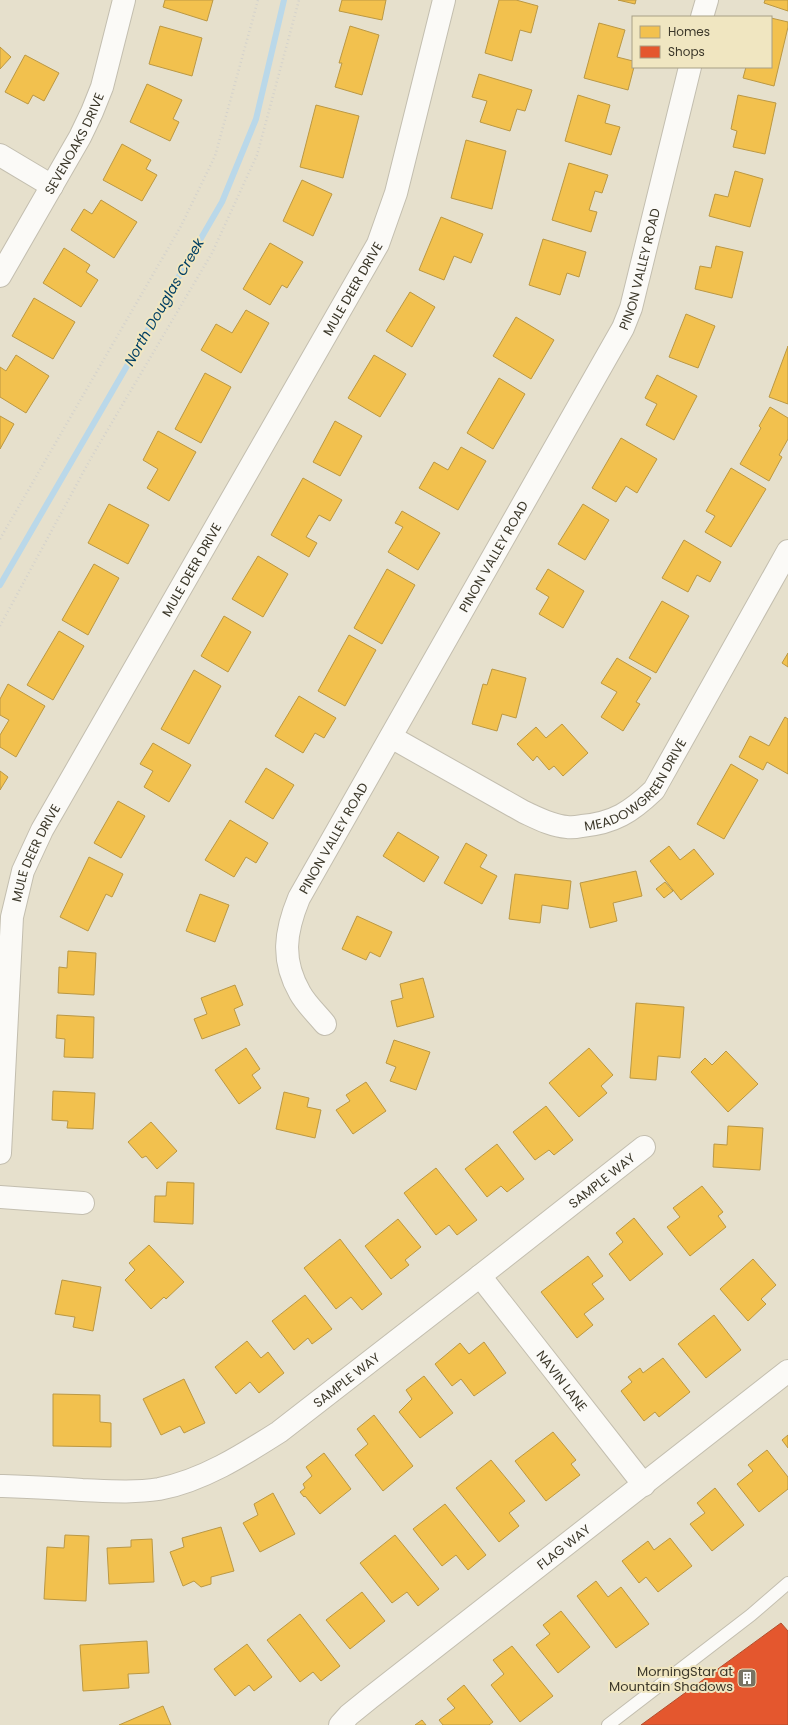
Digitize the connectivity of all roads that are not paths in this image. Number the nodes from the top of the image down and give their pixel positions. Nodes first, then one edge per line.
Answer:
1 (124, 0) edge
2 (444, 0) edge
3 (707, 0) edge
4 (702, 16) edge
5 (690, 68) edge
6 (0, 155) edge
7 (52, 186) junction
8 (0, 276) edge
9 (788, 551) edge
10 (391, 737) junction
11 (4, 1003) edge
12 (325, 1024) dead end
13 (644, 1147) dead end
14 (0, 1153) edge
15 (0, 1196) edge
16 (83, 1203) dead end
17 (480, 1276) junction
18 (788, 1370) edge
19 (644, 1485) junction
20 (0, 1486) edge
21 (788, 1583) edge
22 (340, 1725) edge
23 (608, 1725) edge

1 - 7 street, SEVENOAKS DRIVE
2 - 11 street, MULE DEER DRIVE
3 - 4 street
5 - 10 street, PINON VALLEY ROAD
6 - 7 street
7 - 8 street, SEVENOAKS DRIVE
9 - 10 street, MEADOWGREEN DRIVE
10 - 12 street, PINON VALLEY ROAD
11 - 14 street, MULE DEER DRIVE
13 - 17 street, SAMPLE WAY
15 - 16 street
17 - 19 street, NAVIN LANE
17 - 20 street, SAMPLE WAY
18 - 19 street, FLAG WAY
19 - 22 street, FLAG WAY
21 - 23 lane

